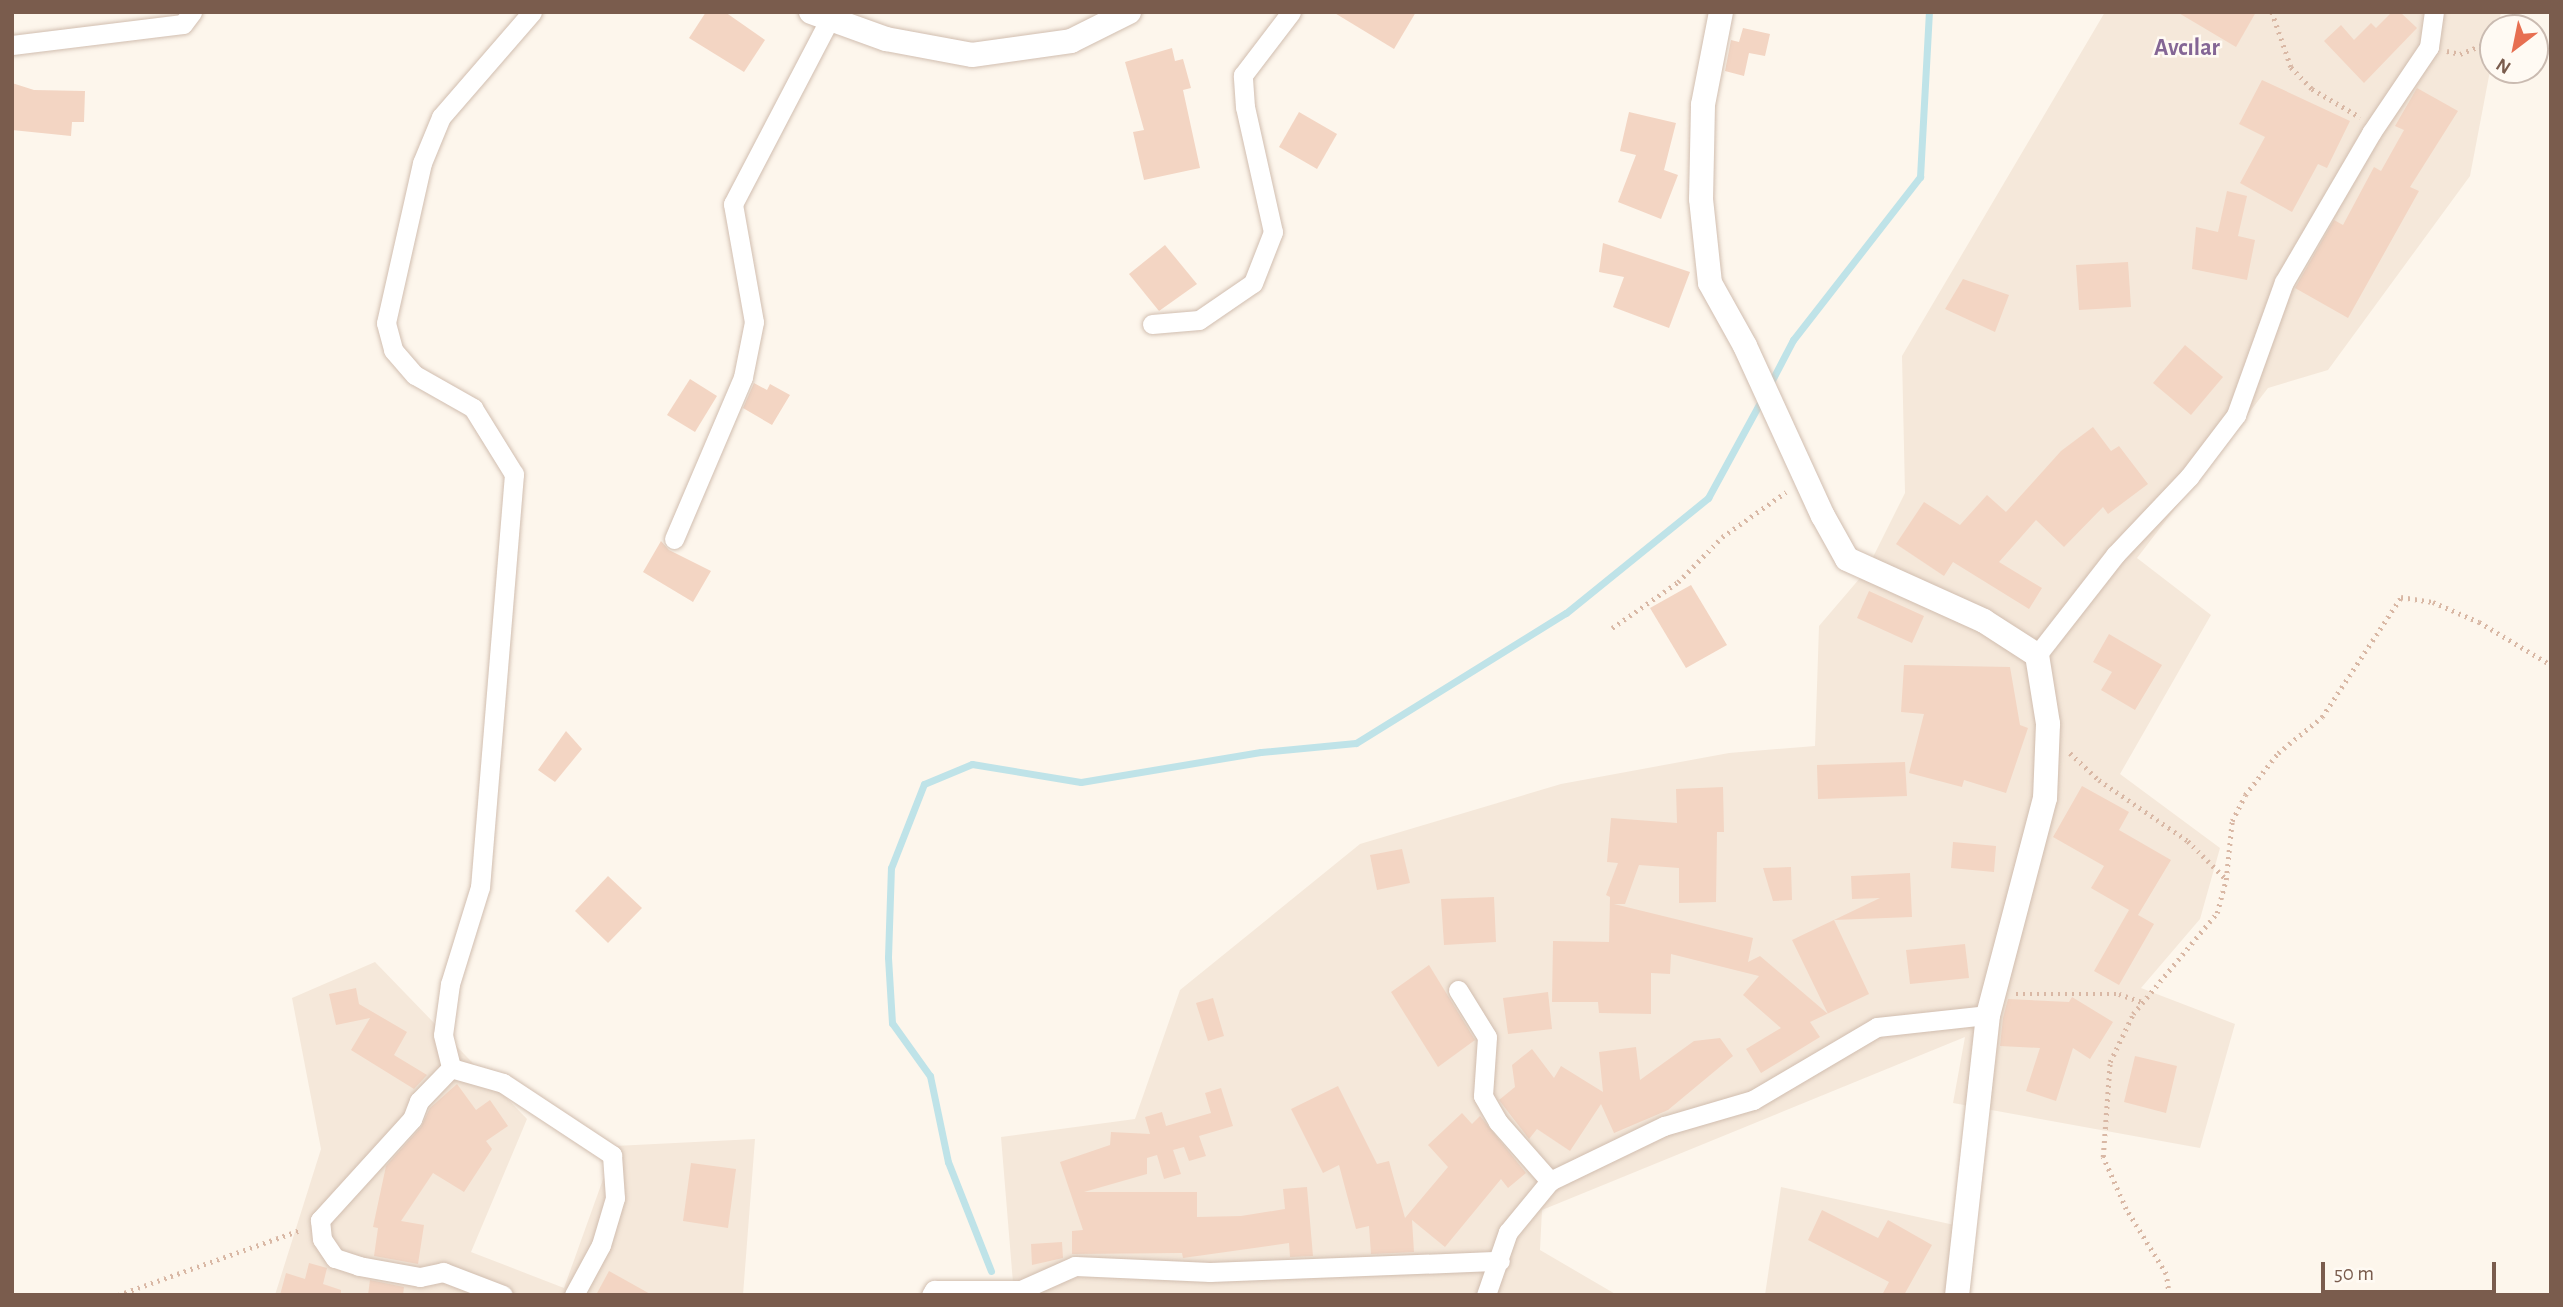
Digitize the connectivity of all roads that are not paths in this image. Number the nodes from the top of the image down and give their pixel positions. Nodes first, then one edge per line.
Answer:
1 (192, 12) edge
2 (532, 12) edge
3 (1129, 12) edge
4 (1291, 12) edge
5 (1721, 12) edge
6 (2434, 12) edge
7 (820, 16) edge
8 (12, 45) edge
9 (1152, 324) dead end
10 (674, 539) dead end
11 (2037, 655) junction
12 (1458, 990) dead end
13 (1991, 1004) junction
14 (451, 1068) junction
15 (1550, 1181) junction
16 (1500, 1261) junction
17 (503, 1295) edge
18 (574, 1295) edge
19 (931, 1295) edge
20 (1486, 1295) edge
21 (1957, 1295) edge

1 - 8 street
2 - 14 street
3 - 7 street
4 - 9 street
5 - 11 street
6 - 11 street
7 - 10 street
11 - 13 street
12 - 15 street
13 - 15 street
13 - 21 street
14 - 17 street
14 - 18 street
15 - 16 street
16 - 19 street
16 - 20 street

